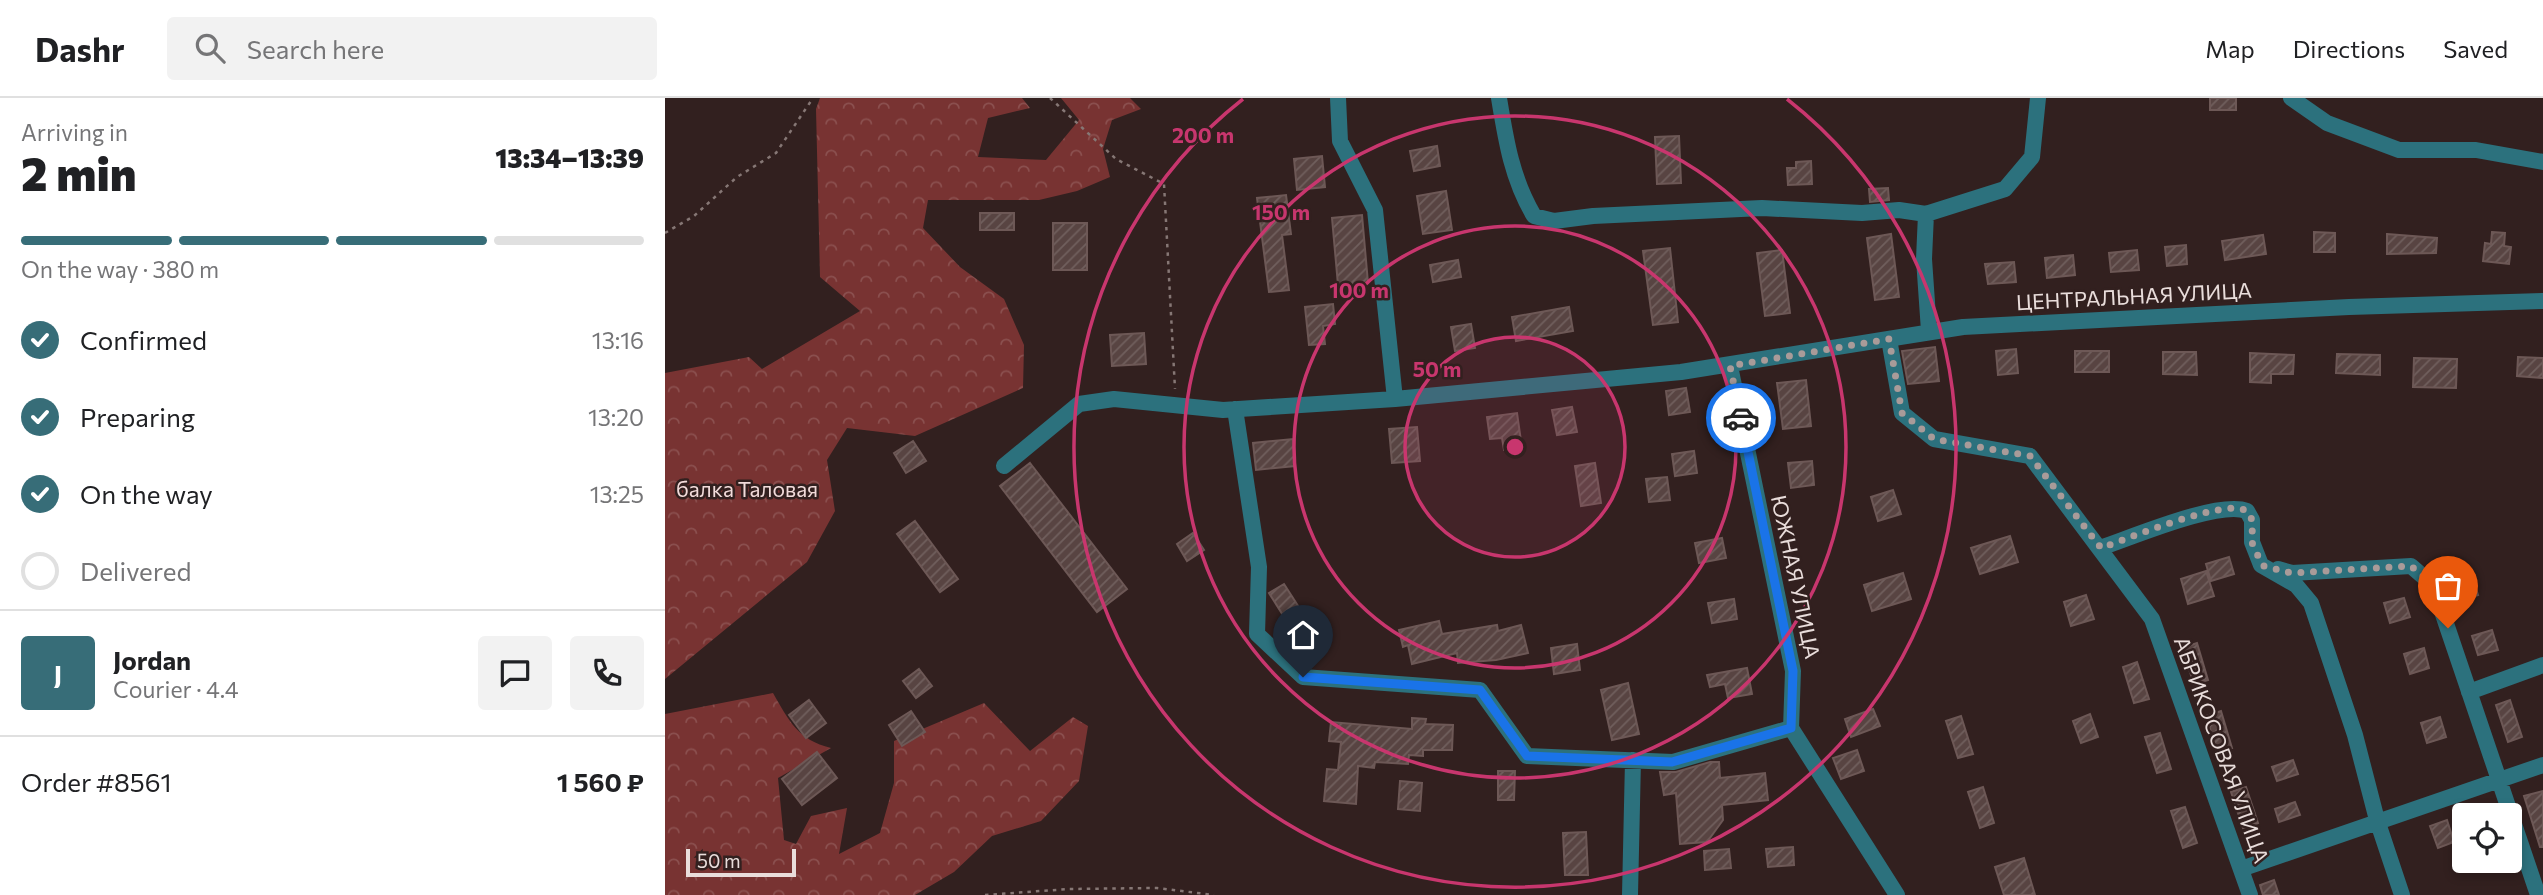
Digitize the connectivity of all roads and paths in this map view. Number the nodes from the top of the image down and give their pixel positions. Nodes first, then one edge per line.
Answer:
1 (813, 98) edge
2 (1050, 98) edge
3 (1338, 98) edge
4 (1499, 98) edge
5 (2038, 98) edge
6 (2291, 98) edge
7 (2543, 162) edge
8 (1926, 214) junction
9 (665, 233) edge
10 (2543, 301) edge
11 (1929, 331) junction
12 (1889, 339) junction
13 (1730, 366) junction
14 (1395, 399) junction
15 (1175, 403) junction
16 (1235, 410) junction
17 (1004, 466) dead end
18 (2101, 548) junction
19 (2264, 566) junction
20 (2543, 665) edge
21 (2469, 692) junction
22 (1791, 728) junction
23 (1633, 760) junction
24 (2543, 765) edge
25 (2498, 778) junction
26 (2377, 820) junction
27 (2241, 869) junction
28 (985, 895) edge
29 (1214, 895) edge
30 (1630, 895) edge
31 (1897, 895) edge
32 (2250, 895) edge
33 (2402, 895) edge
34 (2538, 895) edge

1 - 9 path
2 - 15 path
3 - 14 street
4 - 8 street
5 - 8 street
6 - 7 street
8 - 11 street
10 - 11 street, ЦЕНТРАЛЬНАЯ УЛИЦА
11 - 12 street, ЦЕНТРАЛЬНАЯ УЛИЦА
12 - 13 street, ЦЕНТРАЛЬНАЯ УЛИЦА
12 - 18 street, АБРИКОСОВАЯ УЛИЦА
13 - 14 street, ЦЕНТРАЛЬНАЯ УЛИЦА
13 - 22 street, ЮЖНАЯ УЛИЦА
14 - 16 street, ЦЕНТРАЛЬНАЯ УЛИЦА
15 - 16 street, ЦЕНТРАЛЬНАЯ УЛИЦА
15 - 17 street, ЦЕНТРАЛЬНАЯ УЛИЦА
16 - 23 street
18 - 19 street
18 - 27 street, АБРИКОСОВАЯ УЛИЦА
19 - 21 street
19 - 26 street
20 - 21 street
21 - 25 street
22 - 23 street
22 - 31 street
23 - 30 street
24 - 25 street
25 - 26 street
25 - 34 street
26 - 27 street
26 - 33 street
27 - 32 street, АБРИКОСОВАЯ УЛИЦА
28 - 29 path

